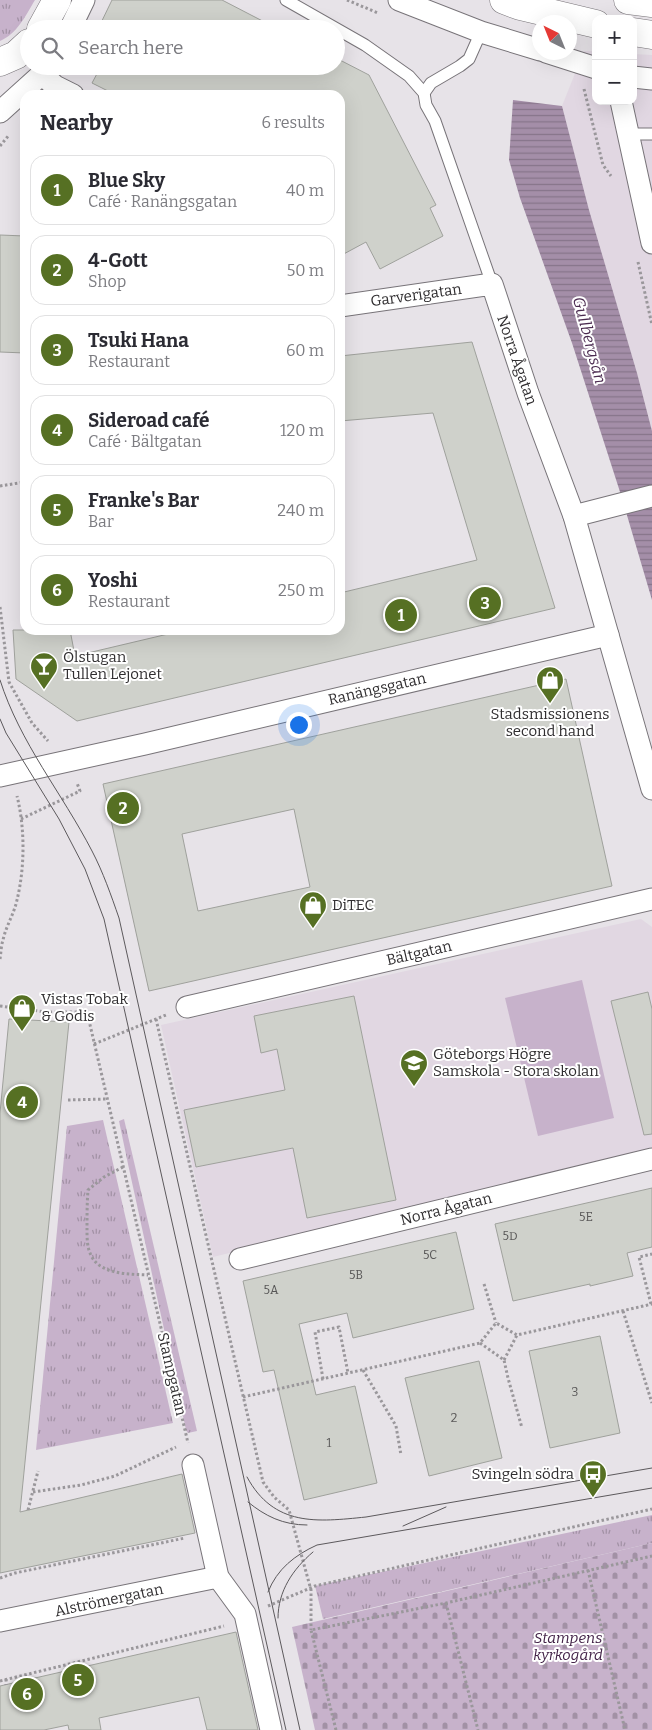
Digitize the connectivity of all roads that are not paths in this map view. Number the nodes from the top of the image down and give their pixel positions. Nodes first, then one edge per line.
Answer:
1 (57, 0) edge
2 (84, 0) edge
3 (286, 0) edge
4 (399, 0) edge
5 (504, 0) edge
6 (628, 0) edge
7 (652, 3) edge
8 (46, 20) edge
9 (74, 20) edge
10 (321, 20) edge
11 (592, 23) edge
12 (481, 32) junction
13 (637, 33) edge
14 (345, 34) edge
15 (652, 35) edge
16 (532, 48) edge
17 (20, 51) edge
18 (571, 60) edge
19 (0, 62) edge
20 (592, 67) edge
21 (41, 75) edge
22 (49, 75) edge
23 (637, 77) edge
24 (652, 79) edge
25 (24, 90) edge
26 (63, 90) edge
27 (424, 93) junction
28 (20, 94) edge
29 (621, 105) edge
30 (0, 112) edge
31 (627, 134) junction
32 (652, 134) edge
33 (644, 249) edge
34 (492, 284) junction
35 (345, 305) edge
36 (652, 496) edge
37 (574, 516) junction
38 (608, 635) junction
39 (4, 775) edge
40 (652, 789) edge
41 (652, 899) edge
42 (187, 1007) road end
43 (652, 1159) edge
44 (240, 1259) dead end
45 (191, 1455) road end
46 (218, 1577) junction
47 (0, 1621) edge
48 (271, 1730) edge

1 - 8 highway
2 - 9 street
3 - 10 lane, Norra Ågatan
4 - 12 street
5 - 11 highway
6 - 7 highway
12 - 16 street
12 - 27 lane
13 - 15 highway
14 - 27 lane, Norra Ågatan
17 - 19 highway
18 - 20 street
21 - 25 street
22 - 26 street
23 - 24 street
27 - 34 lane, Norra Ågatan
28 - 30 street
29 - 31 street
31 - 32 lane
31 - 33 street
34 - 35 street, Garverigatan
34 - 37 street, Norra Ågatan
36 - 37 street
37 - 38 street, Norra Ågatan
38 - 39 street, Ranängsgatan
38 - 40 street, Norra Ågatan
41 - 42 street, Bältgatan
43 - 44 street, Norra Ågatan
45 - 46 street
46 - 47 street, Alströmergatan
46 - 48 street

